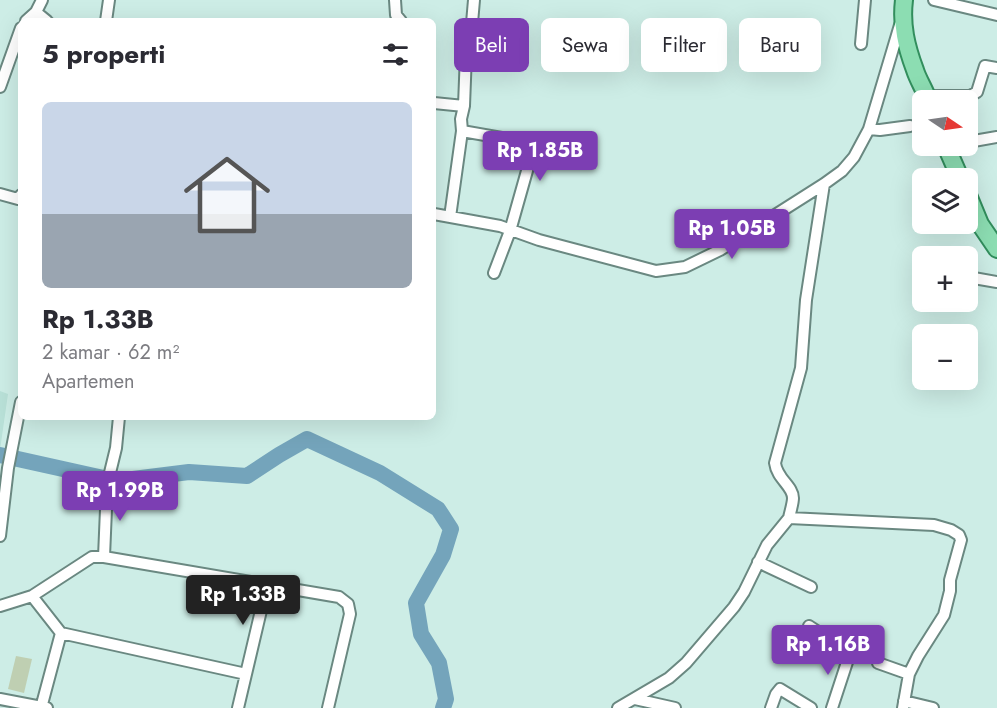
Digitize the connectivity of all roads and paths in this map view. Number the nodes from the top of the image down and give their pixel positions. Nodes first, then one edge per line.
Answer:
1 (42, 0) edge
2 (109, 0) edge
3 (395, 0) edge
4 (474, 0) edge
5 (866, 0) edge
6 (904, 0) edge
7 (934, 0) edge
8 (36, 12) junction
9 (997, 15) edge
10 (29, 18) edge
11 (43, 18) edge
12 (106, 18) edge
13 (398, 18) edge
14 (901, 20) junction
15 (18, 36) edge
16 (861, 44) dead end
17 (997, 68) edge
18 (0, 87) edge
19 (924, 90) edge
20 (978, 90) edge
21 (436, 103) edge
22 (464, 106) junction
23 (910, 126) dead end
24 (868, 129) junction
25 (462, 131) junction
26 (997, 137) edge
27 (978, 140) edge
28 (824, 184) junction
29 (0, 195) edge
30 (18, 199) edge
31 (436, 214) edge
32 (450, 217) junction
33 (978, 219) edge
34 (510, 231) junction
35 (997, 249) edge
36 (494, 273) dead end
37 (978, 279) edge
38 (997, 282) edge
39 (18, 417) edge
40 (119, 420) edge
41 (789, 518) junction
42 (0, 536) edge
43 (104, 557) junction
44 (758, 562) junction
45 (267, 585) junction
46 (811, 586) dead end
47 (32, 596) junction
48 (0, 606) edge
49 (809, 626) dead end
50 (61, 633) junction
51 (878, 663) dead end
52 (246, 674) junction
53 (909, 674) junction
54 (0, 699) edge
55 (635, 699) junction
56 (904, 704) edge
57 (44, 708) edge
58 (238, 708) edge
59 (328, 708) edge
60 (618, 708) edge
61 (675, 708) edge
62 (771, 708) edge
63 (811, 708) edge
64 (832, 708) edge
65 (933, 708) edge

1 - 8 street
2 - 12 street
3 - 13 street
4 - 22 street
5 - 16 street
6 - 14 main road
7 - 9 street
8 - 10 street
8 - 11 street
14 - 19 main road
14 - 24 street
15 - 18 street
17 - 20 street
21 - 22 street
22 - 25 street
23 - 24 street
24 - 28 street
25 - 32 street
25 - 34 street
26 - 27 street
28 - 34 street
28 - 41 street
29 - 30 street
31 - 32 street
32 - 34 street
33 - 35 main road
34 - 36 street
37 - 38 street
39 - 42 street
40 - 43 street
41 - 44 street
41 - 53 street
43 - 45 street
43 - 47 street
44 - 46 street
44 - 55 street
45 - 52 street
45 - 59 street
47 - 48 street
47 - 50 street
49 - 64 street
50 - 52 street
50 - 57 street
51 - 53 street
52 - 58 street
53 - 56 street
54 - 57 street
55 - 60 street
55 - 61 street
56 - 65 street
62 - 63 street

